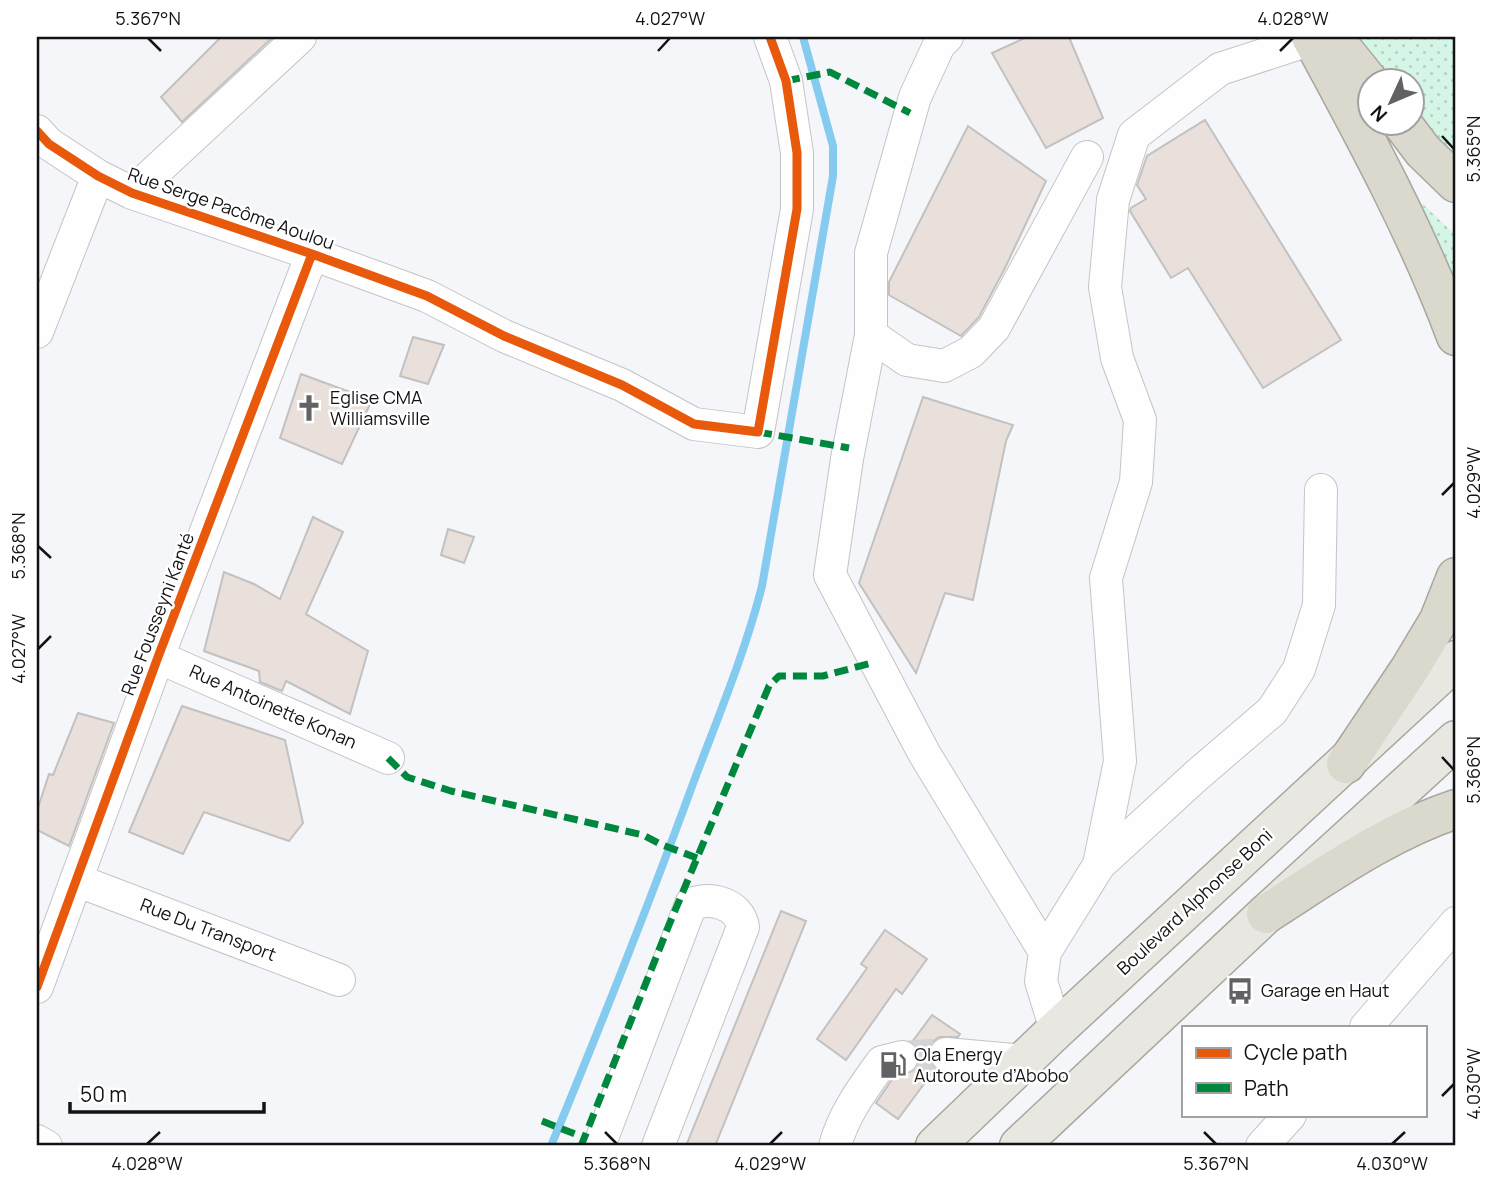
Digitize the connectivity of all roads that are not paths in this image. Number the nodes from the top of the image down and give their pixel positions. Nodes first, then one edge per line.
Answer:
1 (300, 37) edge
2 (770, 37) edge
3 (1319, 38) edge
4 (939, 40) edge
5 (1356, 71) edge
6 (37, 131) edge
7 (1412, 136) edge
8 (1087, 157) dead end
9 (98, 176) junction
10 (1456, 183) edge
11 (132, 193) junction
12 (312, 254) junction
13 (37, 332) edge
14 (871, 335) junction
15 (1456, 337) edge
16 (1321, 490) dead end
17 (1456, 577) edge
18 (158, 657) junction
19 (1456, 660) edge
20 (1456, 740) edge
21 (387, 758) dead end
22 (1346, 764) junction
23 (1456, 809) edge
24 (1099, 865) junction
25 (76, 880) junction
26 (1266, 914) junction
27 (1456, 923) edge
28 (1045, 952) junction
29 (339, 980) dead end
30 (37, 987) edge
31 (1367, 1026) edge
32 (1056, 1030) junction
33 (946, 1054) tunnel mouth
34 (902, 1058) tunnel mouth
35 (1026, 1061) junction
36 (1289, 1116) edge
37 (37, 1141) edge
38 (46, 1146) edge
39 (600, 1146) edge
40 (659, 1146) edge
41 (835, 1146) edge
42 (935, 1146) edge
43 (1019, 1146) edge
44 (1262, 1146) edge

1 - 11 street
2 - 12 street, Rue Serge Pacôme Aoulou
3 - 5 highway
3 - 15 highway
3 - 24 street
4 - 14 street
6 - 9 street, Rue Serge Pacôme Aoulou
7 - 10 highway
8 - 14 street
9 - 11 street, Rue Serge Pacôme Aoulou
9 - 13 street
11 - 12 street, Rue Serge Pacôme Aoulou
12 - 18 street, Rue Fousseyni Kanté
14 - 28 street
16 - 24 street
17 - 22 highway
18 - 21 street, Rue Antoinette Konan
18 - 25 street, Rue Fousseyni Kanté
19 - 22 main road, Boulevard Alphonse Boni
20 - 26 main road
22 - 32 main road, Boulevard Alphonse Boni
23 - 26 highway
24 - 28 street
25 - 29 street, Rue Du Transport
25 - 30 street, Rue Fousseyni Kanté
26 - 43 main road
27 - 31 street
28 - 32 street
32 - 35 main road, Boulevard Alphonse Boni
33 - 35 street
34 - 41 street
35 - 42 main road, Boulevard Alphonse Boni
36 - 44 street
37 - 38 street
39 - 40 street

